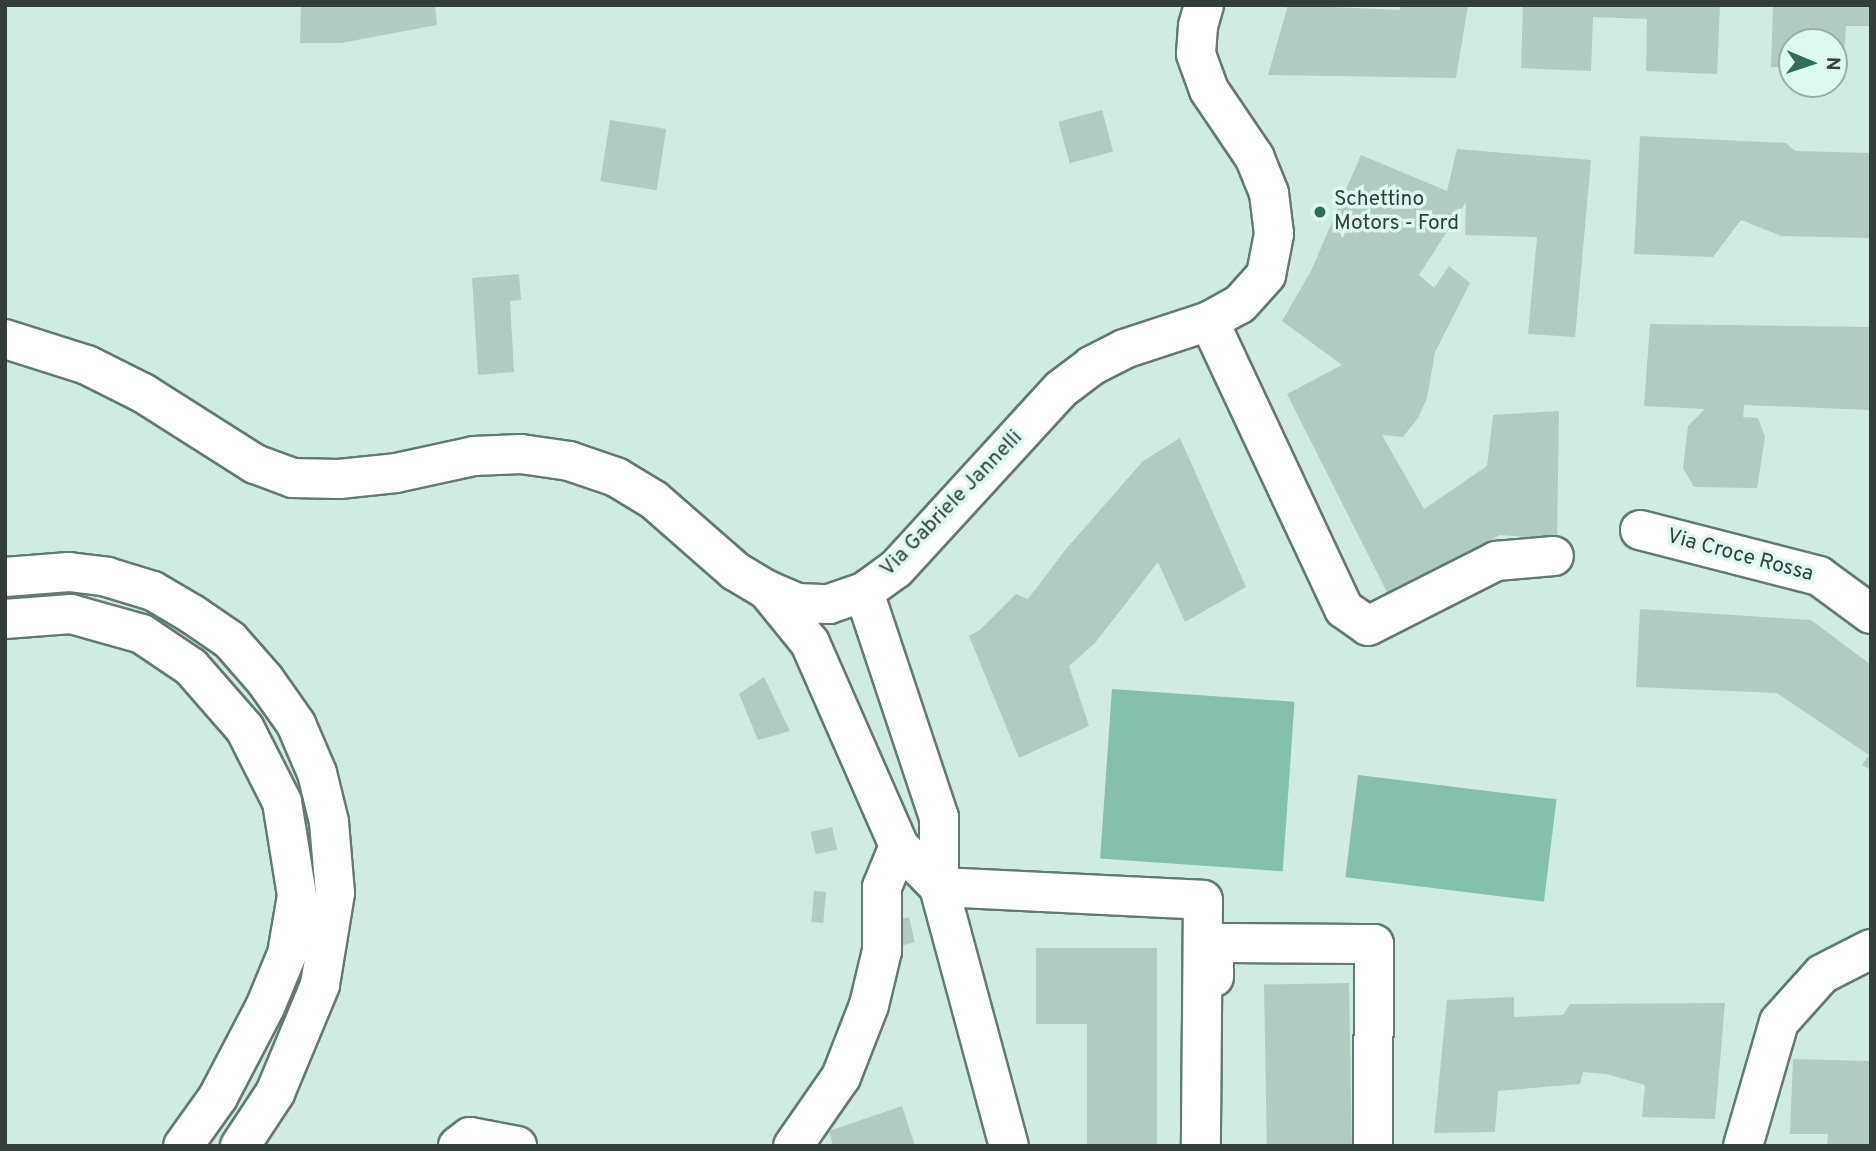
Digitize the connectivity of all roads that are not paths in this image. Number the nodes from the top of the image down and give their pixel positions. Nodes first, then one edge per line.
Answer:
1 (1204, 5) edge
2 (1209, 321) junction
3 (5, 339) edge
4 (1640, 530) dead end
5 (1554, 556) dead end
6 (5, 577) edge
7 (767, 590) junction
8 (864, 592) junction
9 (1871, 614) edge
10 (5, 619) edge
11 (899, 846) junction
12 (939, 887) junction
13 (1871, 949) edge
14 (183, 1146) edge
15 (240, 1146) edge
16 (458, 1146) edge
17 (517, 1146) edge
18 (793, 1146) edge
19 (1009, 1146) edge
20 (1201, 1146) edge
21 (1214, 1146) edge
22 (1373, 1146) edge
23 (1743, 1146) edge

1 - 2 main road, Via Gabriele Jannelli
2 - 5 main road
2 - 8 main road, Via Gabriele Jannelli
3 - 7 main road, Via Gabriele Jannelli
4 - 9 main road, Via Croce Rossa
6 - 15 main road
7 - 8 main road, Via Gabriele Jannelli
7 - 11 main road
8 - 12 main road
10 - 14 main road
11 - 12 main road
11 - 18 main road
12 - 19 main road
12 - 20 main road
13 - 23 main road
16 - 17 main road
21 - 22 main road

